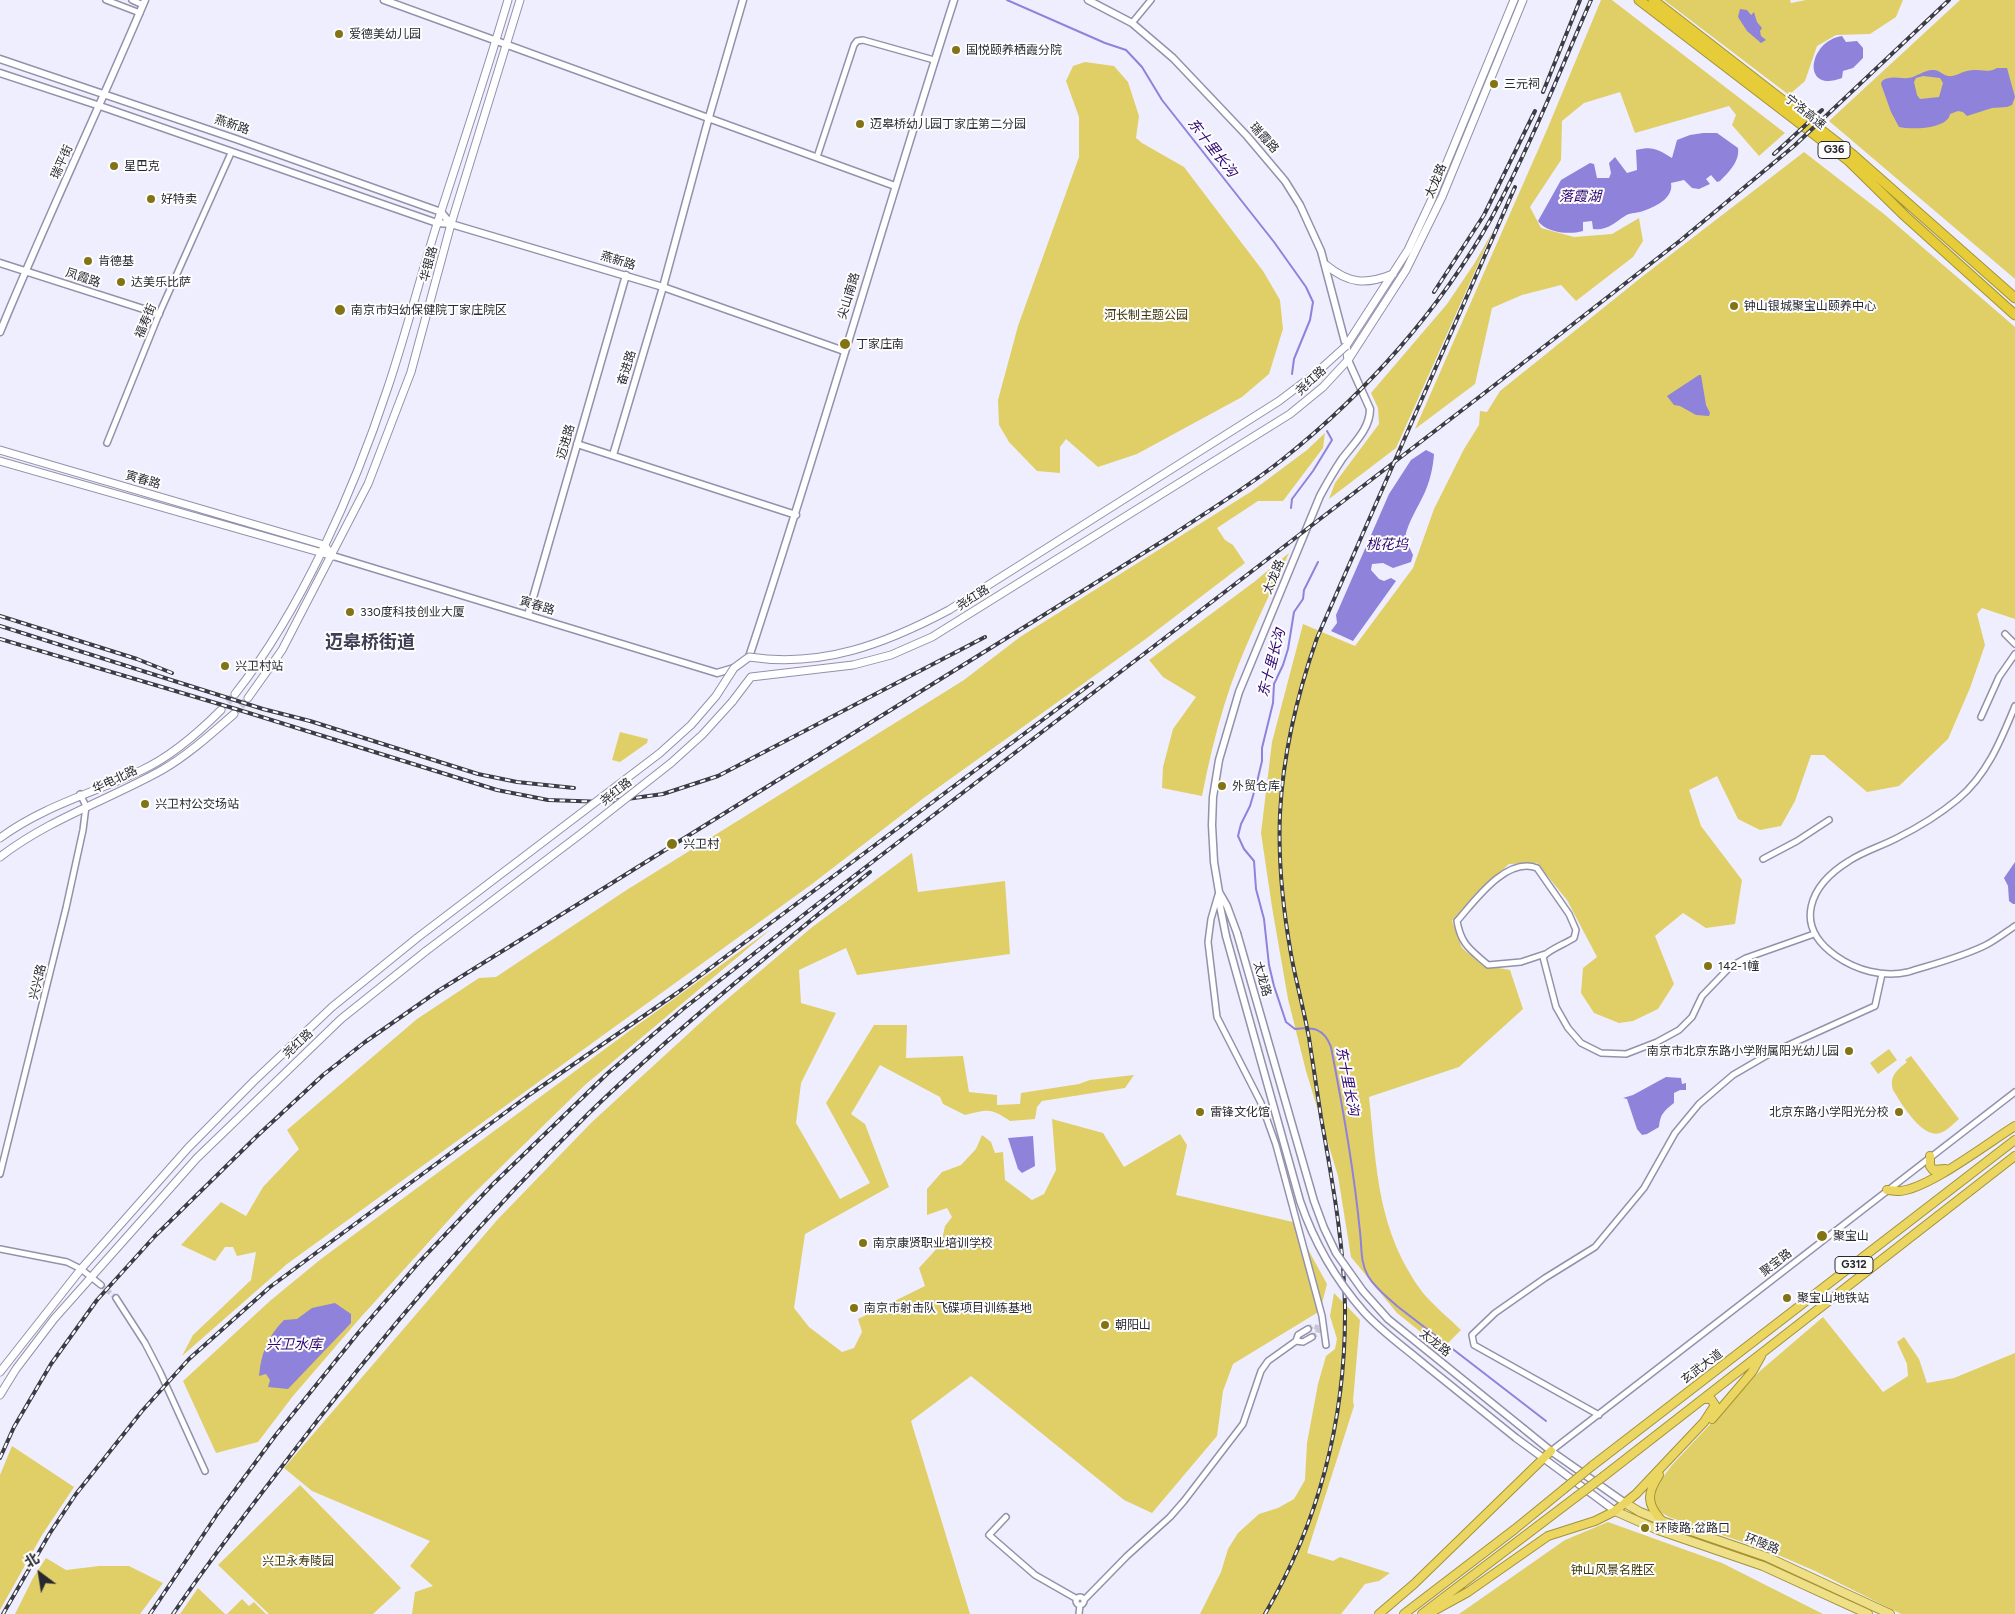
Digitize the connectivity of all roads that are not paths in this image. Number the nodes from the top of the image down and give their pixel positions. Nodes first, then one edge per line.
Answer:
1 (106, 0) edge
2 (132, 0) edge
3 (384, 0) edge
4 (508, 0) edge
5 (520, 0) edge
6 (743, 0) edge
7 (954, 0) edge
8 (1088, 0) edge
9 (1151, 0) edge
10 (1514, 0) edge
11 (1524, 0) edge
12 (1639, 0) edge
13 (1653, 0) edge
14 (144, 2) edge
15 (140, 13) junction
16 (1132, 23) junction
17 (496, 40) junction
18 (506, 43) junction
19 (0, 59) edge
20 (934, 60) junction
21 (0, 73) edge
22 (105, 94) junction
23 (100, 106) junction
24 (708, 117) junction
25 (231, 153) junction
26 (818, 157) junction
27 (895, 186) junction
28 (441, 212) junction
29 (437, 223) junction
30 (451, 224) junction
31 (0, 263) edge
32 (1326, 265) junction
33 (25, 271) junction
34 (1393, 274) junction
35 (626, 275) junction
36 (663, 287) junction
37 (2015, 298) edge
38 (160, 314) junction
39 (2015, 315) edge
40 (0, 332) edge
41 (1346, 346) junction
42 (844, 351) junction
43 (1348, 360) junction
44 (107, 443) dead end
45 (577, 444) junction
46 (0, 450) edge
47 (613, 456) junction
48 (0, 461) edge
49 (796, 515) junction
50 (324, 545) junction
51 (320, 553) junction
52 (332, 556) junction
53 (528, 615) junction
54 (2005, 634) dead end
55 (2015, 644) edge
56 (2015, 654) edge
57 (749, 657) junction
58 (734, 668) junction
59 (235, 694) tunnel mouth
60 (248, 698) tunnel mouth
61 (2015, 706) edge
62 (221, 710) tunnel mouth
63 (234, 714) tunnel mouth
64 (1981, 717) dead end
65 (80, 794) junction
66 (86, 806) junction
67 (1828, 820) dead end
68 (0, 838) edge
69 (0, 857) edge
70 (1763, 859) dead end
71 (1219, 892) junction
72 (2015, 926) edge
73 (1814, 934) junction
74 (1546, 954) junction
75 (1882, 974) junction
76 (2015, 1092) edge
77 (2015, 1126) edge
78 (2015, 1140) edge
79 (1930, 1156) junction
80 (2015, 1156) edge
81 (1950, 1168) junction
82 (0, 1174) edge
83 (1887, 1190) junction
84 (0, 1249) edge
85 (81, 1269) junction
86 (92, 1277) junction
87 (101, 1285) tunnel mouth
88 (116, 1298) tunnel mouth
89 (1308, 1329) tunnel mouth
90 (1312, 1337) tunnel mouth
91 (1296, 1341) junction
92 (1326, 1345) dead end
93 (1762, 1353) junction
94 (0, 1372) edge
95 (0, 1395) edge
96 (1702, 1400) junction
97 (1599, 1415) junction
98 (1551, 1451) junction
99 (1542, 1459) junction
100 (205, 1471) dead end
101 (1625, 1503) junction
102 (1616, 1511) junction
103 (1006, 1517) dead end
104 (1662, 1521) junction
105 (1077, 1599) junction
106 (1084, 1600) junction
107 (1080, 1605) junction
108 (1080, 1614) edge
109 (1379, 1614) edge
110 (1404, 1614) edge
111 (1422, 1614) edge
112 (1428, 1614) edge
113 (1868, 1614) edge
114 (1890, 1614) edge

1 - 15 street
2 - 14 street
3 - 17 street
4 - 17 main road, 华银路
5 - 18 main road, 华银路
6 - 24 street, 奋进路
7 - 20 street, 尖山南路
8 - 16 street, 瑞霞路
9 - 16 street
10 - 34 main road, 太龙路
11 - 43 main road, 太龙路
12 - 39 highway, 宁洛高速 / G36
13 - 37 highway, 宁洛高速 / G36
14 - 15 street, 瑞平街
15 - 22 street, 瑞平街
16 - 32 street, 瑞霞路
17 - 18 street
17 - 28 main road, 华银路
18 - 24 street
18 - 30 main road, 华银路
19 - 22 street, 燕新路
20 - 26 street
20 - 27 street, 尖山南路
21 - 23 street, 燕新路
22 - 23 street, 瑞平街
22 - 28 street, 燕新路
23 - 25 street, 燕新路
23 - 33 street, 瑞平街
24 - 26 street
24 - 36 street, 奋进路
25 - 29 street, 燕新路
25 - 38 street, 福寿街
26 - 27 street
27 - 42 street, 尖山南路
28 - 29 main road, 华银路
28 - 30 street
29 - 30 street, 燕新路
29 - 50 main road, 华银路
30 - 35 street, 燕新路
30 - 52 main road, 华银路
31 - 33 street, 凤霞路
32 - 34 main road
32 - 41 street, 瑞霞路
33 - 38 street, 凤霞路
33 - 40 street, 瑞平街
34 - 41 main road, 太龙路
35 - 36 street, 燕新路
35 - 45 street, 迈进路
36 - 42 street, 燕新路
36 - 47 street, 奋进路
38 - 44 street, 福寿街
41 - 43 main road, 太龙路
41 - 57 main road, 尧红路, bridge
42 - 49 street, 尖山南路
43 - 71 street, 太龙路
43 - 86 main road, 尧红路, bridge
45 - 47 street
45 - 53 street, 迈进路
46 - 50 main road, 寅春路
47 - 49 street
48 - 51 main road, 寅春路
49 - 57 street, 尖山南路
50 - 51 main road, 华银路
50 - 52 main road
51 - 52 main road, 寅春路
51 - 59 main road
52 - 53 street, 寅春路
52 - 60 main road
53 - 58 street, 寅春路
54 - 55 street
56 - 64 street
57 - 58 main road, 尧红路, bridge
58 - 85 main road, 尧红路, bridge
61 - 73 street
62 - 65 main road, 华电北路
63 - 66 main road, 华电北路
65 - 66 street
65 - 68 main road, 华电北路
66 - 69 main road, 华电北路
66 - 82 street, 兴兴路
67 - 70 street
71 - 92 street
71 - 98 street, 太龙路, bridge
71 - 99 street, bridge
72 - 75 street
73 - 74 street
73 - 75 street
74 - 74 street
75 - 97 street
76 - 79 street, 聚宝路
77 - 81 highway
78 - 110 highway, 玄武大道 / G312, bridge
79 - 81 highway
79 - 83 street, 聚宝路
80 - 93 highway, 玄武大道 / G312
81 - 83 highway
83 - 97 street, 聚宝路
84 - 85 street
85 - 86 street
85 - 94 main road, 尧红路
86 - 87 street
86 - 95 main road, 尧红路
88 - 100 street
89 - 91 street
90 - 91 street
91 - 106 street
93 - 96 highway, 玄武大道 / G312
93 - 104 highway
96 - 101 highway
96 - 111 highway, 玄武大道, bridge
97 - 98 street, 聚宝路
98 - 99 highway
98 - 101 street, 太龙路
99 - 102 street
99 - 109 highway
101 - 102 highway
101 - 104 main road, 环陵路
102 - 112 highway
102 - 113 main road, 环陵路
103 - 105 street
104 - 114 main road, 环陵路
105 - 106 street
105 - 107 street
106 - 107 street
107 - 108 street

